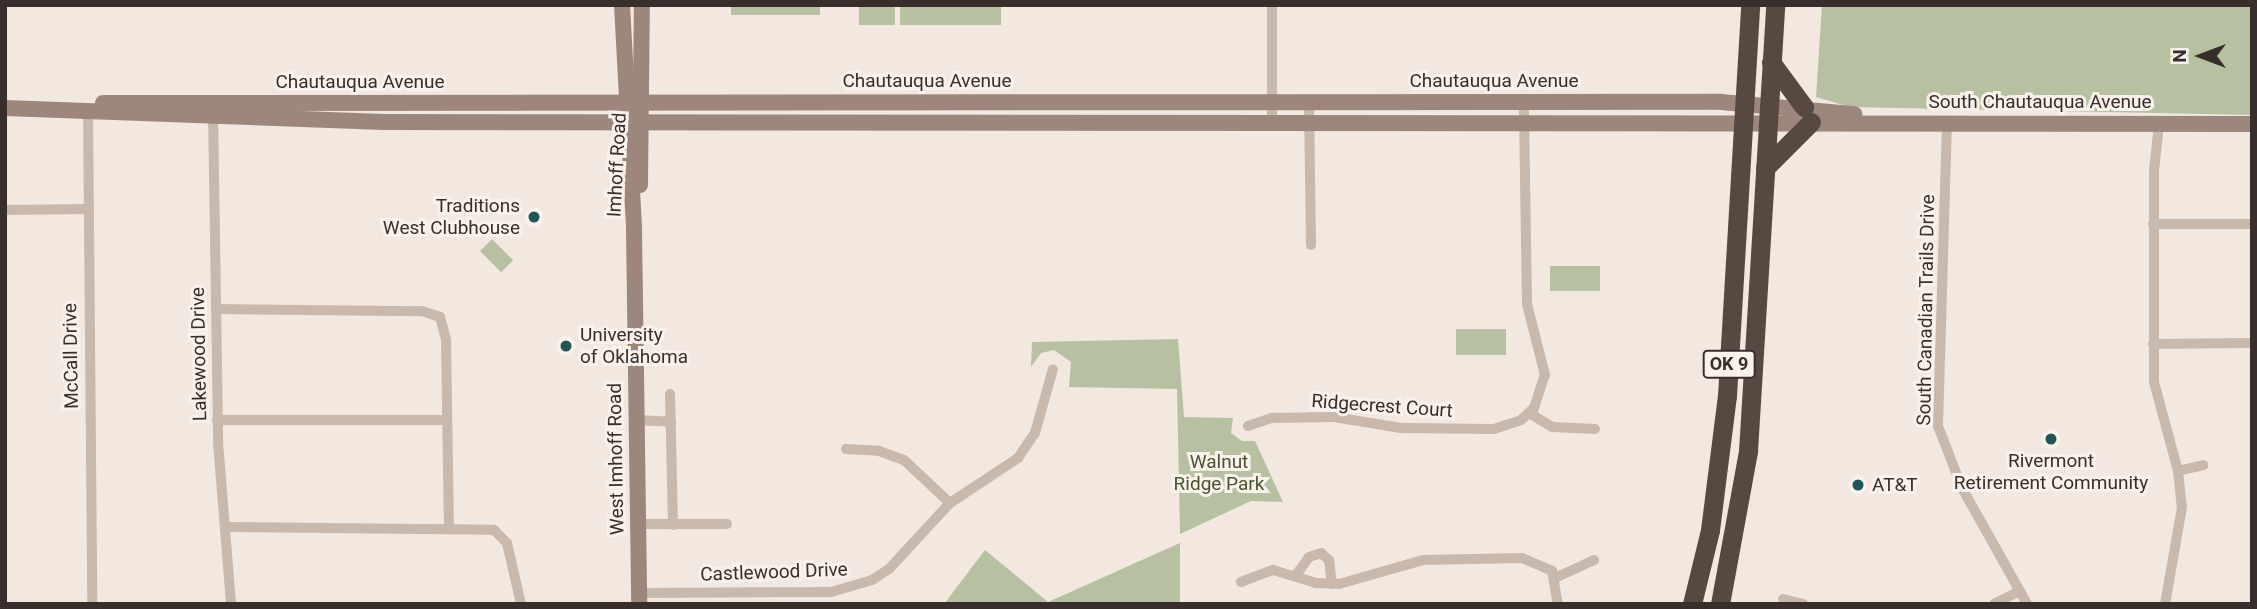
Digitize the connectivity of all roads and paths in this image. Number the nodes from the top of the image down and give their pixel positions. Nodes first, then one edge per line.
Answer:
1 (622, 5) edge
2 (642, 5) edge
3 (1272, 5) edge
4 (1750, 5) edge
5 (1775, 5) edge
6 (1771, 62) junction
7 (1524, 102) junction
8 (1272, 103) junction
9 (1309, 103) junction
10 (634, 104) junction
11 (5, 108) edge
12 (88, 108) junction
13 (214, 110) junction
14 (1743, 113) junction
15 (1768, 113) junction
16 (1808, 114) junction
17 (1272, 122) junction
18 (1308, 122) junction
19 (1947, 122) junction
20 (633, 123) junction
21 (1524, 123) junction
22 (2155, 124) junction
23 (2252, 124) edge
24 (1765, 168) junction
25 (87, 209) junction
26 (5, 210) edge
27 (2154, 225) junction
28 (2252, 225) edge
29 (634, 229) joint
30 (1311, 245) dead end
31 (216, 309) junction
32 (2248, 343) dead end
33 (2153, 344) junction
34 (1053, 369) dead end
35 (670, 394) dead end
36 (1529, 413) junction
37 (218, 419) junction
38 (447, 420) junction
39 (637, 420) junction
40 (671, 422) junction
41 (1248, 426) dead end
42 (1595, 429) dead end
43 (846, 449) dead end
44 (2203, 466) dead end
45 (2178, 471) junction
46 (950, 503) junction
47 (638, 524) junction
48 (727, 524) dead end
49 (673, 525) junction
50 (226, 527) junction
51 (449, 528) junction
52 (1594, 560) dead end
53 (1296, 575) junction
54 (1555, 578) junction
55 (1241, 582) dead end
56 (1332, 584) junction
57 (2020, 592) junction
58 (639, 598) edge
59 (1783, 599) dead end
60 (92, 604) edge
61 (231, 604) edge
62 (521, 604) edge
63 (1558, 604) edge
64 (1692, 604) edge
65 (1720, 604) edge
66 (1803, 604) edge
67 (1994, 604) edge
68 (2027, 604) edge
69 (2165, 604) edge

1 - 10 main road, Imhoff Road
2 - 10 main road, Imhoff Road
3 - 8 street
4 - 14 highway, OK 9
5 - 6 highway, OK 9
6 - 15 highway, OK 9
6 - 16 highway
7 - 9 main road, Chautauqua Avenue
7 - 14 main road, Chautauqua Avenue
7 - 21 street
8 - 9 main road, Chautauqua Avenue
8 - 10 main road, Chautauqua Avenue
8 - 17 street
9 - 18 street
10 - 13 main road, Chautauqua Avenue
10 - 20 main road, Imhoff Road
11 - 12 main road, Chautauqua Avenue
12 - 13 main road, Chautauqua Avenue
12 - 25 street, McCall Drive
13 - 20 main road, Chautauqua Avenue
13 - 31 street, Lakewood Drive
14 - 15 main road, Chautauqua Avenue
14 - 21 main road, Chautauqua Avenue
14 - 64 highway, OK 9
15 - 16 main road, South Chautauqua Avenue
15 - 24 highway, OK 9
16 - 19 main road, South Chautauqua Avenue
16 - 24 highway
17 - 18 main road, Chautauqua Avenue
17 - 20 main road, Chautauqua Avenue
18 - 21 main road, Chautauqua Avenue
18 - 30 street
19 - 22 main road, South Chautauqua Avenue
19 - 57 street, South Canadian Trails Drive
20 - 29 main road, Imhoff Road
21 - 36 street
22 - 23 main road, South Chautauqua Avenue
22 - 27 street
24 - 65 highway, OK 9
25 - 26 street
25 - 60 street, McCall Drive
27 - 28 street
27 - 33 street
29 - 39 main road, West Imhoff Road
31 - 37 street, Lakewood Drive
31 - 38 street
32 - 33 street
33 - 45 street
34 - 46 street, Castlewood Drive
35 - 40 street
36 - 41 street, Ridgecrest Court
36 - 42 street
37 - 38 street
37 - 50 street, Lakewood Drive
38 - 51 street
39 - 40 street
39 - 47 main road, West Imhoff Road
40 - 49 street
43 - 46 street
44 - 45 street
45 - 69 street
46 - 58 street, Castlewood Drive
47 - 49 street
47 - 58 main road, West Imhoff Road
48 - 49 street
50 - 51 street
50 - 61 street, Lakewood Drive
51 - 62 street
52 - 54 street
53 - 55 street
53 - 56 street
53 - 56 street
54 - 56 street
54 - 63 street
57 - 67 street
57 - 68 street, South Canadian Trails Drive
59 - 66 street

